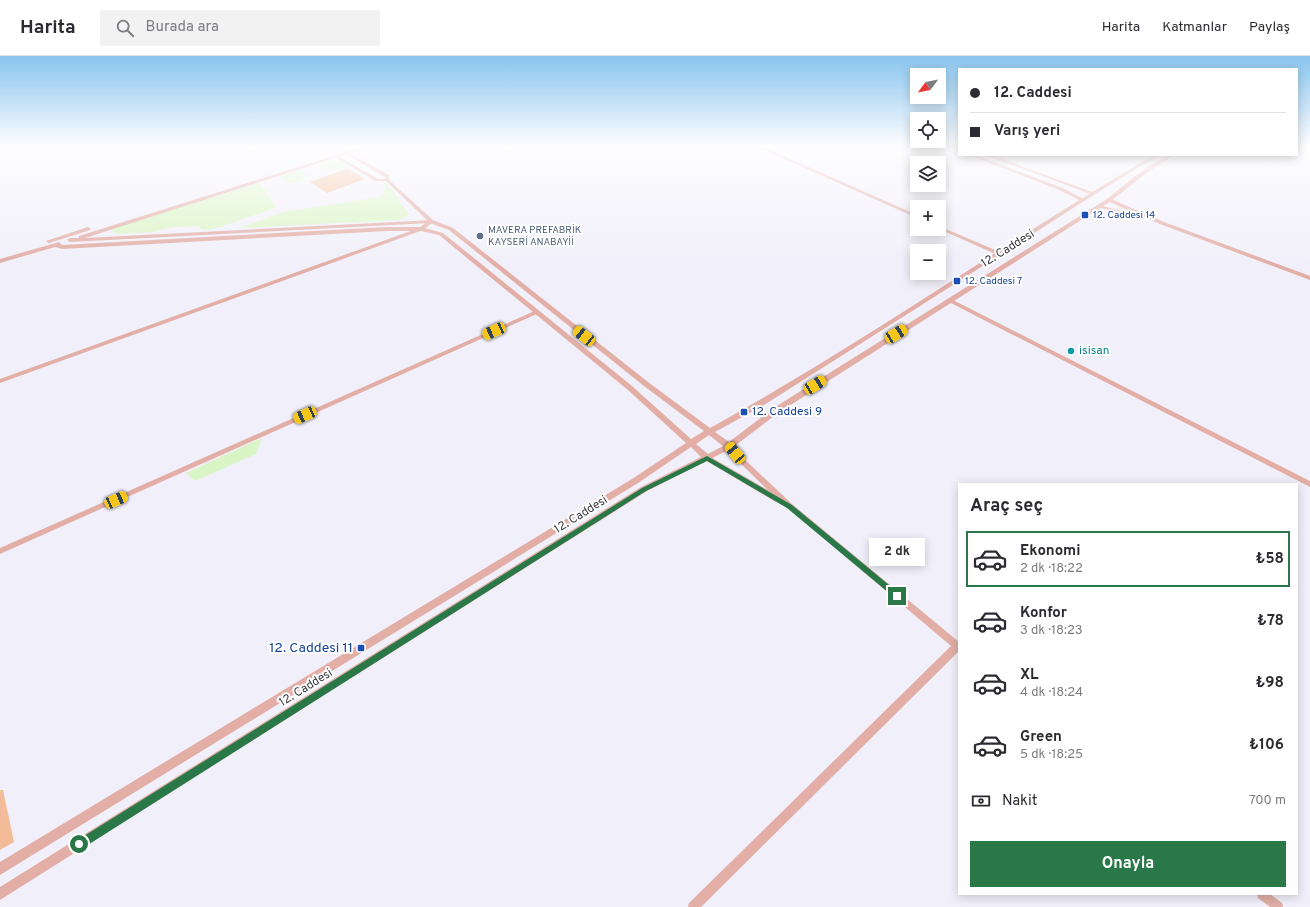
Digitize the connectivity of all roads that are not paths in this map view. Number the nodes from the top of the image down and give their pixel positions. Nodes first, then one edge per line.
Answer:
1 (230, 186) edge
2 (245, 186) edge
3 (393, 186) edge
4 (846, 186) edge
5 (1050, 186) edge
6 (1072, 186) edge
7 (1115, 186) edge
8 (1120, 186) edge
9 (1101, 196) junction
10 (1091, 203) junction
11 (910, 214) edge
12 (431, 221) junction
13 (1162, 223) junction
14 (421, 229) junction
15 (946, 230) edge
16 (70, 240) junction
17 (55, 245) junction
18 (1000, 254) junction
19 (0, 255) edge
20 (0, 261) edge
21 (1310, 278) edge
22 (949, 300) junction
23 (548, 307) junction
24 (537, 312) junction
25 (0, 381) edge
26 (711, 432) junction
27 (690, 444) junction
28 (729, 446) junction
29 (707, 458) junction
30 (1310, 484) edge
31 (789, 506) junction
32 (0, 551) edge
33 (958, 646) edge
34 (0, 869) edge
35 (0, 894) edge
36 (1263, 895) edge
37 (693, 907) edge
38 (1278, 907) edge

1 - 19 street
2 - 16 street
3 - 12 street
4 - 11 street
5 - 10 street
6 - 9 street
7 - 9 street, 12. Caddesi
8 - 9 street, 12. Caddesi
9 - 10 street, 12. Caddesi
9 - 10 street, 12. Caddesi
9 - 13 street
10 - 13 street
10 - 18 street, 12. Caddesi
10 - 22 street, 12. Caddesi
12 - 14 street
12 - 16 street
12 - 23 street
13 - 21 street
14 - 17 street
14 - 24 street
14 - 25 street
15 - 18 street
16 - 17 street
17 - 20 street
18 - 26 street, 12. Caddesi
22 - 28 street, 12. Caddesi
22 - 30 street
23 - 24 street
23 - 26 street
24 - 27 street
24 - 32 street
26 - 27 street, 12. Caddesi
26 - 28 street
27 - 29 street
27 - 34 street, 12. Caddesi
28 - 29 street, 12. Caddesi
28 - 31 street
29 - 31 street
29 - 35 street, 12. Caddesi
31 - 33 street
33 - 37 street
36 - 38 street

